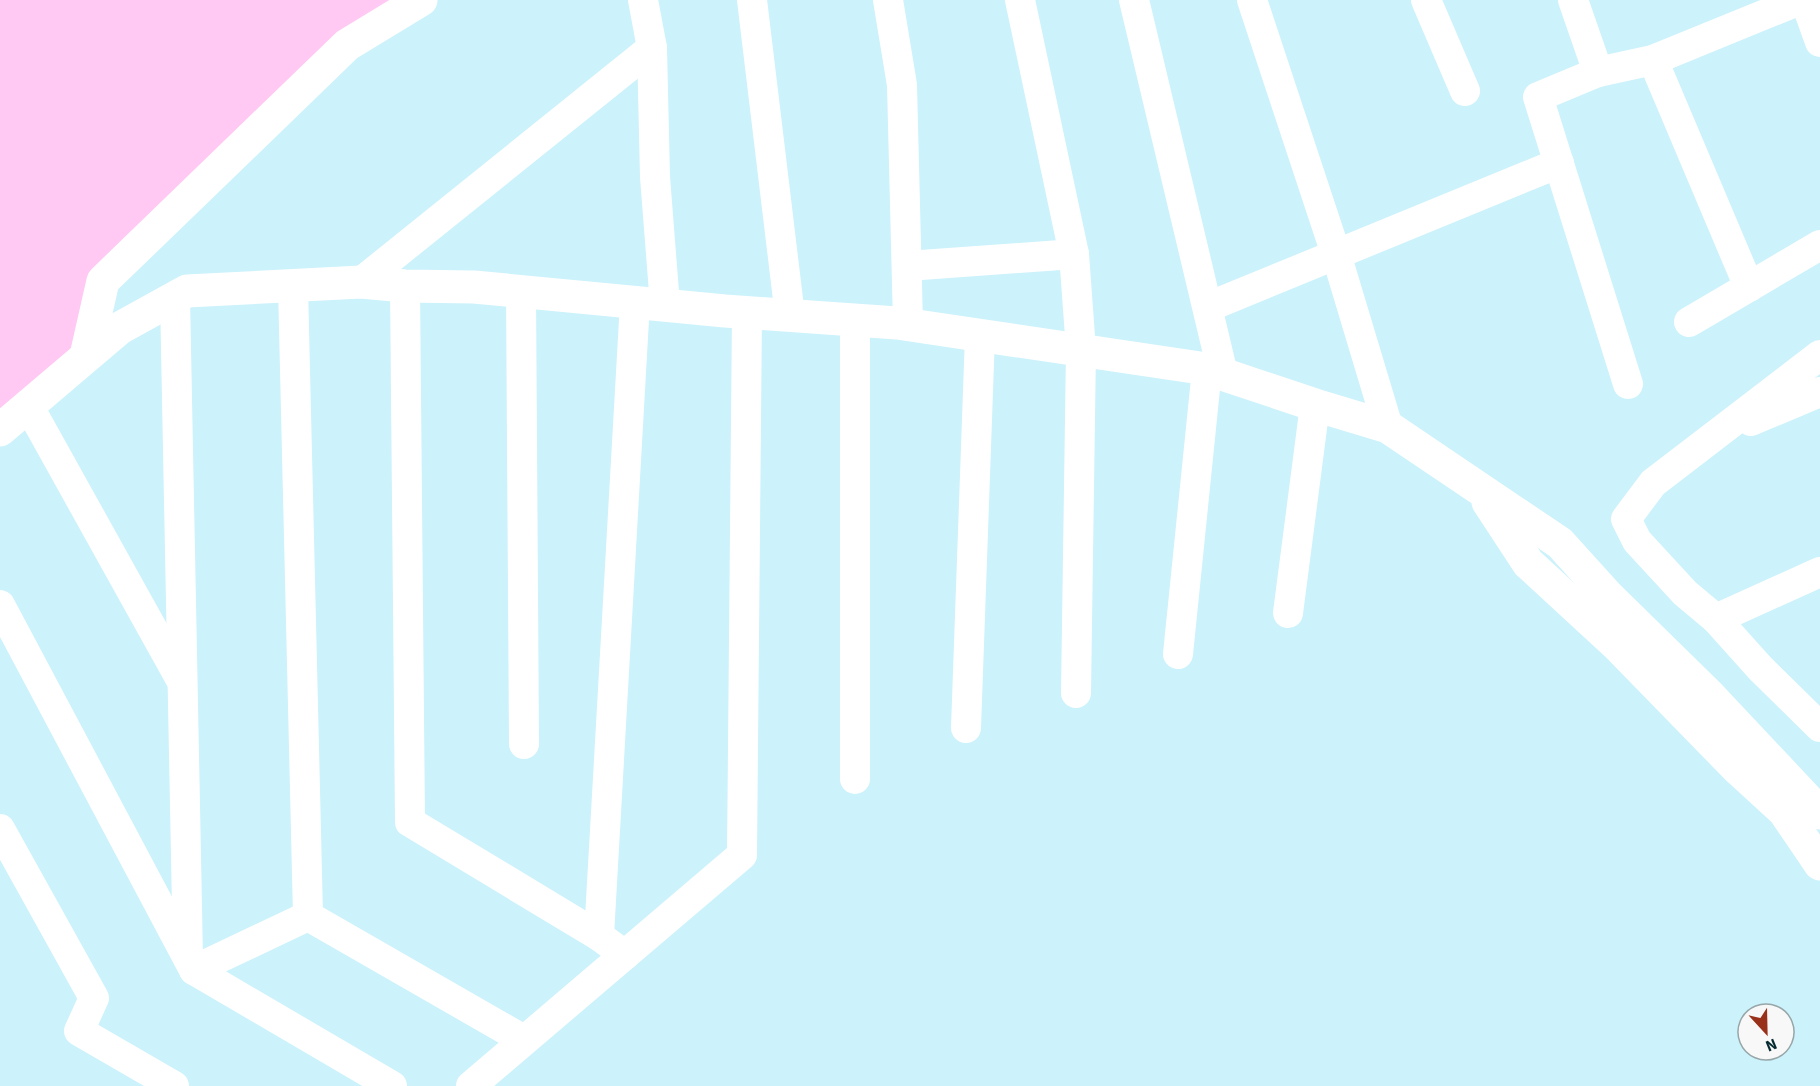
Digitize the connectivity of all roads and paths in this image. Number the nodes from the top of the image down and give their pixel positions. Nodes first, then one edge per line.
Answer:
1 (421, 0) edge
2 (643, 0) edge
3 (752, 0) edge
4 (888, 0) edge
5 (1020, 0) edge
6 (1134, 0) edge
7 (1252, 0) edge
8 (1426, 0) edge
9 (1573, 0) edge
10 (1800, 0) edge
11 (1804, 0) edge
12 (1820, 42) edge
13 (652, 48) junction
14 (1653, 60) junction
15 (1598, 72) junction
16 (1465, 91) dead end
17 (1559, 163) junction
18 (1820, 245) edge
19 (1074, 254) junction
20 (1336, 254) junction
21 (907, 266) junction
22 (361, 282) junction
23 (294, 286) junction
24 (405, 286) junction
25 (1749, 287) junction
26 (521, 291) junction
27 (175, 297) junction
28 (650, 303) junction
29 (1208, 307) junction
30 (747, 312) junction
31 (790, 316) junction
32 (855, 319) junction
33 (1689, 322) dead end
34 (909, 324) junction
35 (980, 335) junction
36 (1080, 350) junction
37 (1820, 355) edge
38 (86, 356) junction
39 (1215, 371) junction
40 (1628, 384) dead end
41 (1820, 392) edge
42 (28, 405) junction
43 (1315, 405) junction
44 (1388, 427) junction
45 (0, 430) edge
46 (1713, 437) junction
47 (1480, 490) junction
48 (1820, 572) edge
49 (0, 605) edge
50 (1288, 613) dead end
51 (1716, 619) junction
52 (1178, 654) dead end
53 (183, 683) junction
54 (1076, 693) dead end
55 (1820, 727) edge
56 (966, 728) dead end
57 (524, 744) dead end
58 (855, 779) dead end
59 (1820, 813) edge
60 (0, 830) edge
61 (1820, 864) edge
62 (308, 916) junction
63 (599, 936) junction
64 (625, 955) junction
65 (191, 964) junction
66 (524, 1040) junction
67 (174, 1086) edge
68 (392, 1086) edge
69 (471, 1086) edge

1 - 38 street
2 - 13 street
3 - 31 street
4 - 21 street
5 - 19 street
6 - 29 street
7 - 20 street
8 - 16 street
9 - 15 street
10 - 14 street
11 - 12 street
13 - 22 street
13 - 28 street
14 - 15 street
14 - 25 street
15 - 17 street
17 - 20 street
17 - 40 street
18 - 25 street
19 - 21 street
19 - 36 street
20 - 29 street
20 - 44 street
21 - 34 street
22 - 23 street
22 - 24 street
23 - 27 street
23 - 62 street
24 - 26 street
24 - 63 street
25 - 33 street
26 - 28 street
26 - 57 street
27 - 38 street
27 - 53 street
28 - 30 street
28 - 63 street
29 - 39 street
30 - 31 street
30 - 64 street
31 - 32 street
32 - 34 street
32 - 58 street
34 - 35 street
35 - 36 street
35 - 56 street
36 - 39 street
36 - 54 street
37 - 46 street
38 - 42 street
39 - 43 street
39 - 52 street
41 - 46 street
42 - 45 street
42 - 53 street
43 - 44 street
43 - 50 street
44 - 47 street
46 - 51 street
47 - 59 street
47 - 61 street
48 - 51 street
49 - 65 street
51 - 55 street
53 - 65 street
60 - 67 street
62 - 65 street
62 - 66 street
63 - 64 street
64 - 66 street
65 - 68 street
66 - 69 street

